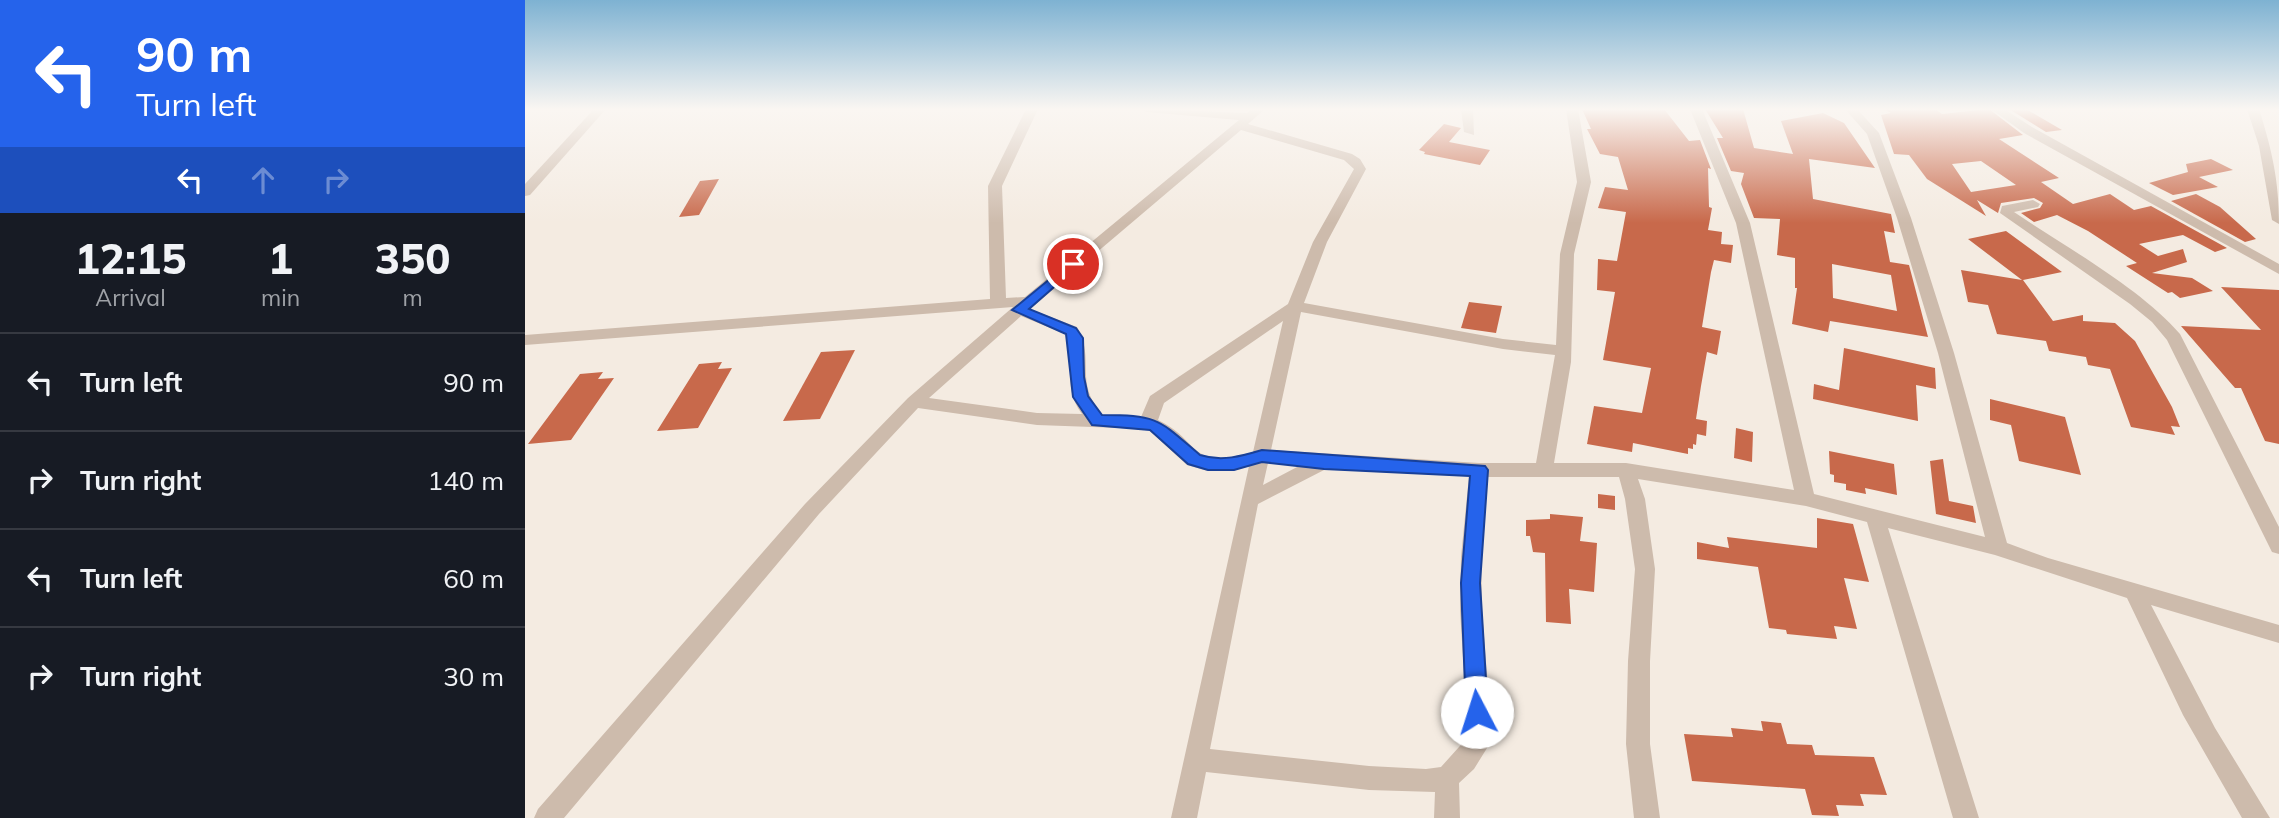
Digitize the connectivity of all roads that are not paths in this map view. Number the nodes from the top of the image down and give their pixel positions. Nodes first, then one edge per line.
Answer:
1 (565, 147) edge
2 (1014, 147) edge
3 (1214, 147) edge
4 (1324, 147) edge
5 (1578, 147) edge
6 (1712, 147) edge
7 (1878, 147) edge
8 (2060, 147) edge
9 (2265, 147) edge
10 (525, 191) edge
11 (2033, 204) dead end
12 (2279, 220) edge
13 (2279, 270) edge
14 (998, 304) junction
15 (1024, 306) junction
16 (1295, 306) junction
17 (525, 340) edge
18 (1563, 351) junction
19 (914, 402) junction
20 (1098, 421) junction
21 (1148, 423) junction
22 (1262, 456) junction
23 (1324, 463) junction
24 (1479, 470) junction
25 (1544, 470) junction
26 (1626, 470) junction
27 (1806, 499) junction
28 (1249, 500) junction
29 (1875, 516) junction
30 (2279, 545) edge
31 (1999, 548) junction
32 (2134, 592) junction
33 (2279, 634) edge
34 (1195, 759) junction
35 (1447, 778) junction
36 (547, 818) edge
37 (1184, 818) edge
38 (1447, 818) edge
39 (1647, 818) edge
40 (1966, 818) edge
41 (2257, 818) edge

1 - 10 street
2 - 14 street
3 - 15 street
4 - 16 street
5 - 18 street
6 - 27 street
7 - 31 street
8 - 13 street
9 - 12 street
11 - 30 street
14 - 15 street
14 - 17 street
15 - 19 street
15 - 20 street
16 - 18 street
16 - 21 street
16 - 22 street
18 - 25 street
19 - 20 street
19 - 36 street
20 - 21 street
21 - 22 street
22 - 23 street
22 - 28 street
23 - 24 street
23 - 28 street
24 - 25 street
24 - 35 street
25 - 26 street
26 - 27 street
26 - 39 street
27 - 29 street
28 - 34 street
29 - 31 street
29 - 40 street
31 - 32 street
32 - 33 street
32 - 41 street
34 - 35 street
34 - 37 street
35 - 38 street

